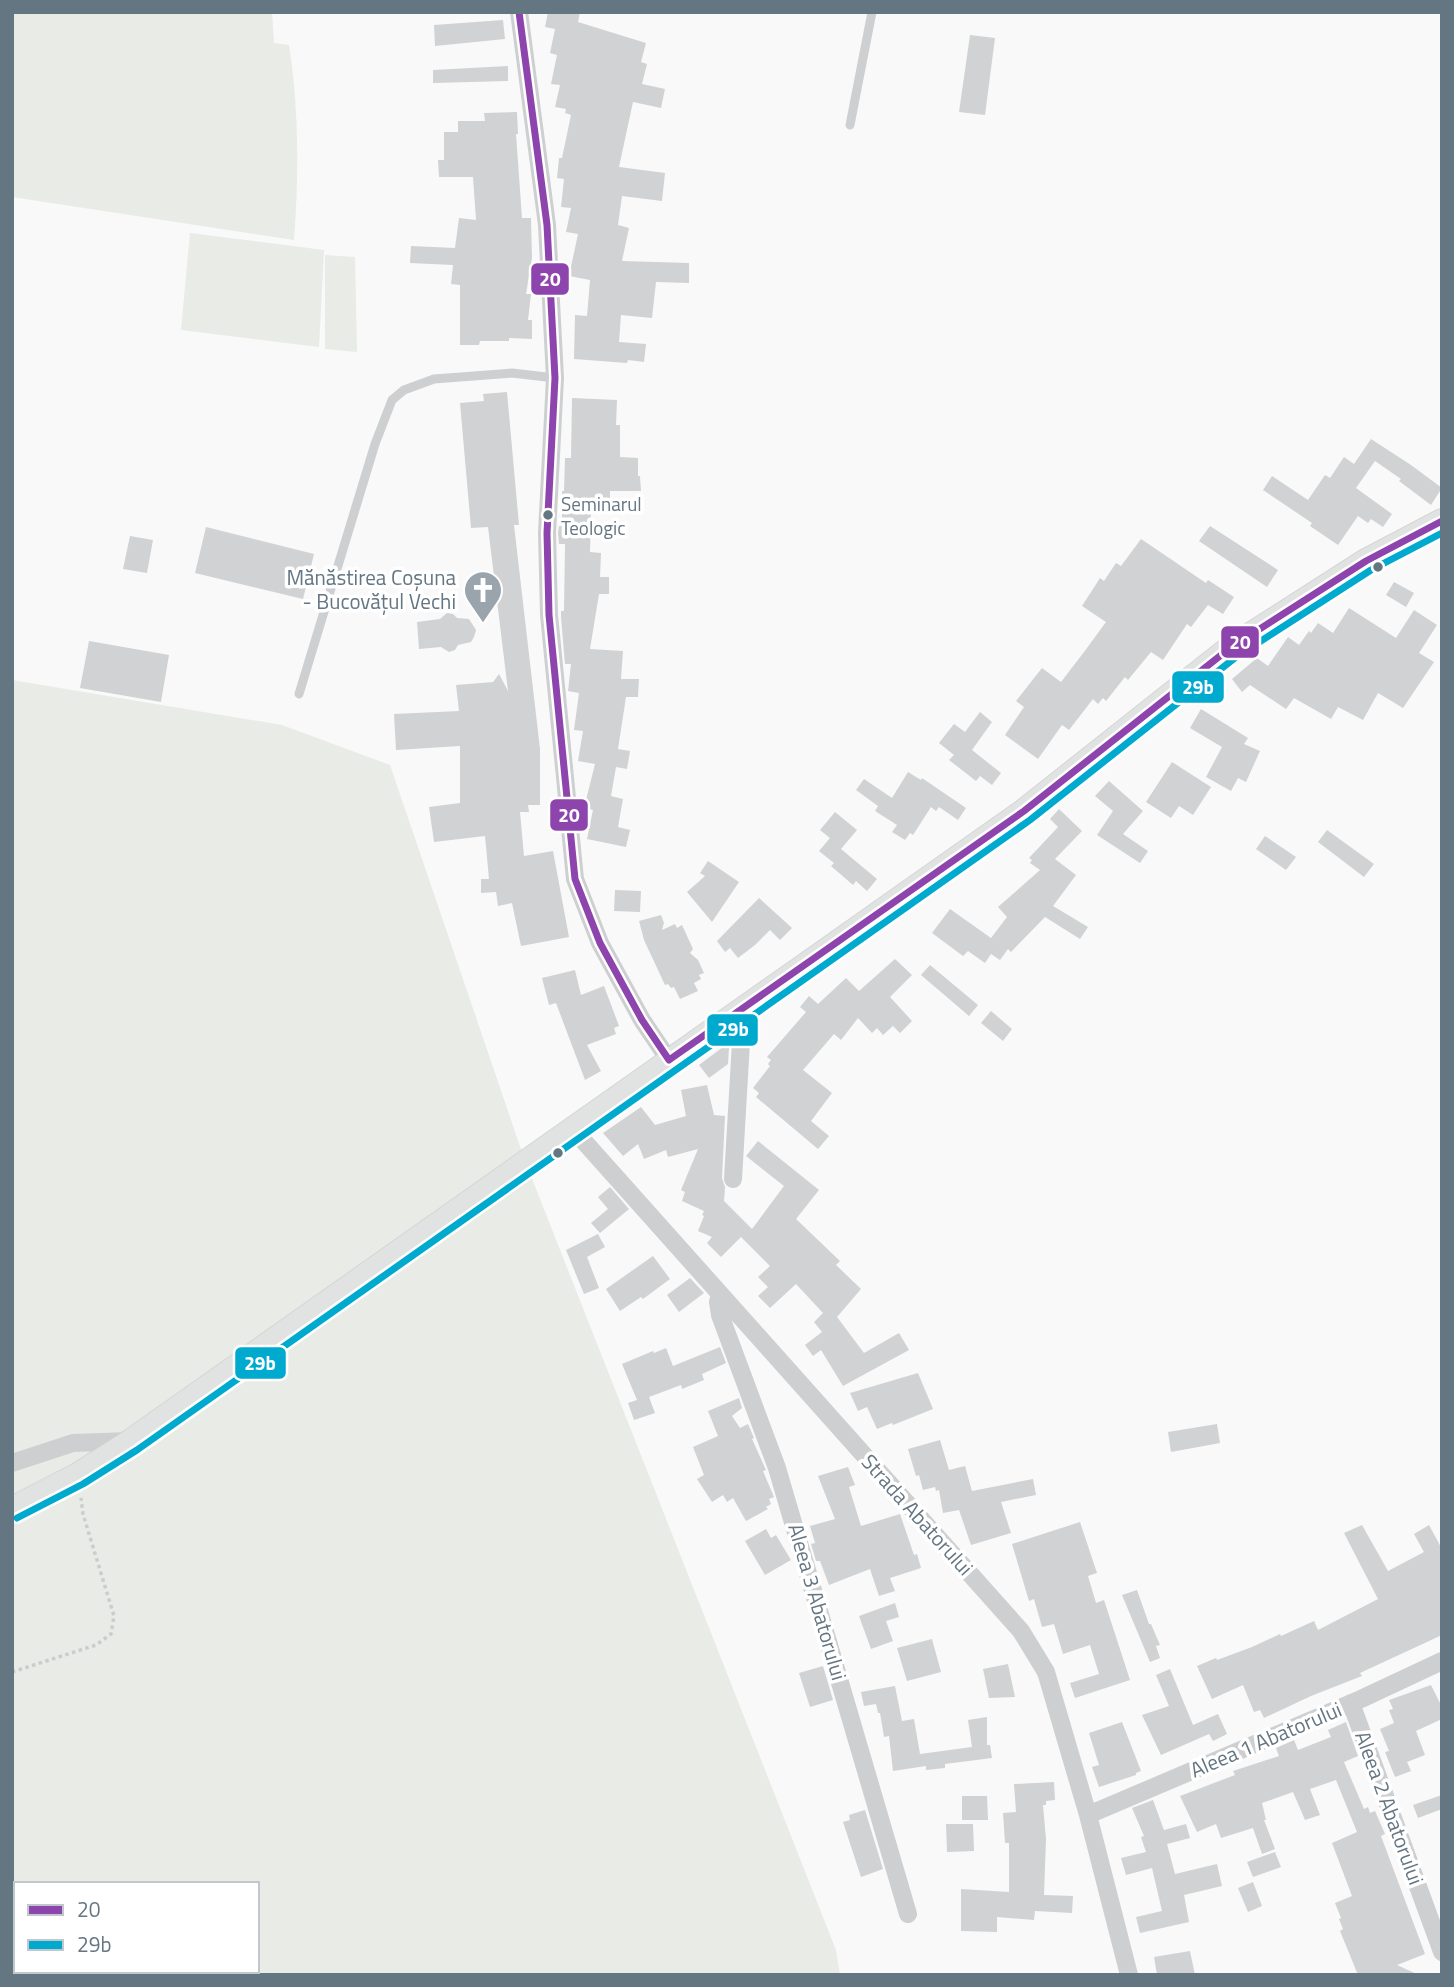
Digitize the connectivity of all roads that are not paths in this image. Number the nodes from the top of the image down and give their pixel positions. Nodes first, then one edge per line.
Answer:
1 (519, 12) edge
2 (872, 12) edge
3 (850, 125) dead end
4 (555, 378) junction
5 (1442, 521) edge
6 (299, 694) dead end
7 (743, 1009) junction
8 (669, 1060) junction
9 (572, 1129) junction
10 (733, 1179) dead end
11 (720, 1295) junction
12 (131, 1441) junction
13 (12, 1463) edge
14 (12, 1510) edge
15 (1442, 1661) edge
16 (1351, 1703) junction
17 (1088, 1815) junction
18 (908, 1914) dead end
19 (1442, 1952) edge
20 (1129, 1975) edge

1 - 4 street
2 - 3 lane
4 - 6 lane
4 - 8 street
5 - 7 main road
7 - 8 main road
7 - 10 street
8 - 9 main road
9 - 11 street, Strada Abatorului
9 - 12 main road
11 - 17 street, Strada Abatorului
11 - 18 street, Aleea 3 Abatorului
12 - 13 street
12 - 14 main road
15 - 16 street, Aleea 1 Abatorului
16 - 17 street, Aleea 1 Abatorului
16 - 19 street, Aleea 2 Abatorului
17 - 20 street, Strada Abatorului

